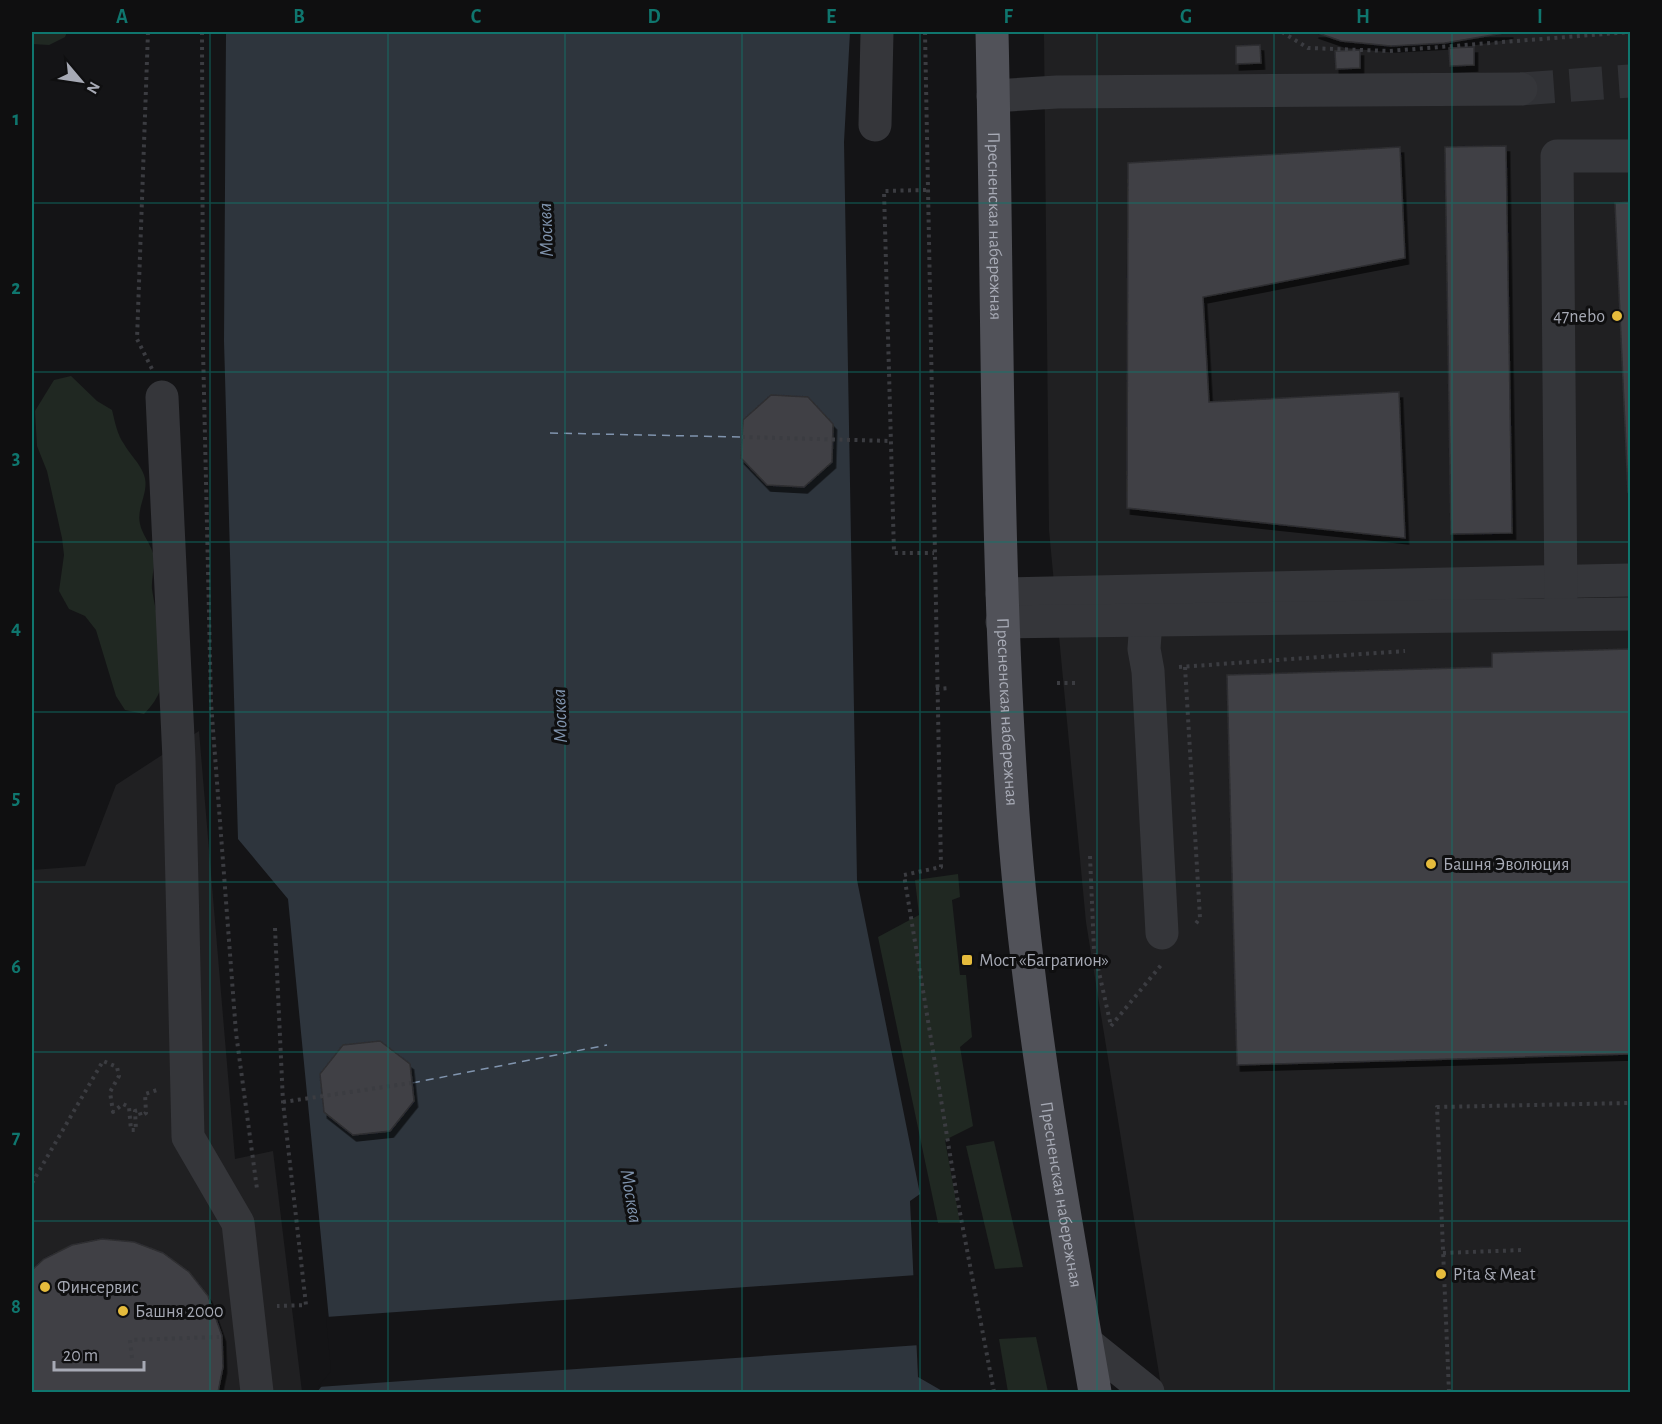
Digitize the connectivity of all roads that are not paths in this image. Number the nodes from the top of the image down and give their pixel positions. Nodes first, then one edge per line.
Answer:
1 (877, 32) edge
2 (993, 32) edge
3 (1000, 32) edge
4 (993, 86) junction
5 (1521, 89) tunnel mouth
6 (875, 124) dead end
7 (1630, 156) edge
8 (162, 397) road end
9 (1630, 580) edge
10 (1561, 582) junction
11 (1002, 608) junction
12 (1630, 614) edge
13 (1562, 615) junction
14 (1146, 620) junction
15 (1162, 933) dead end
16 (1087, 1343) junction
17 (257, 1392) edge
18 (1095, 1392) edge
19 (1149, 1392) edge

1 - 6 lane
2 - 4 main road, Пресненская набережная
3 - 4 main road, Пресненская набережная
4 - 5 lane
4 - 11 main road, Пресненская набережная
7 - 10 lane
8 - 17 lane
9 - 10 lane
10 - 11 lane
10 - 13 lane
11 - 14 lane
11 - 16 main road, Пресненская набережная
12 - 13 lane
13 - 14 lane
14 - 15 lane
16 - 18 main road, Пресненская набережная
16 - 19 lane

